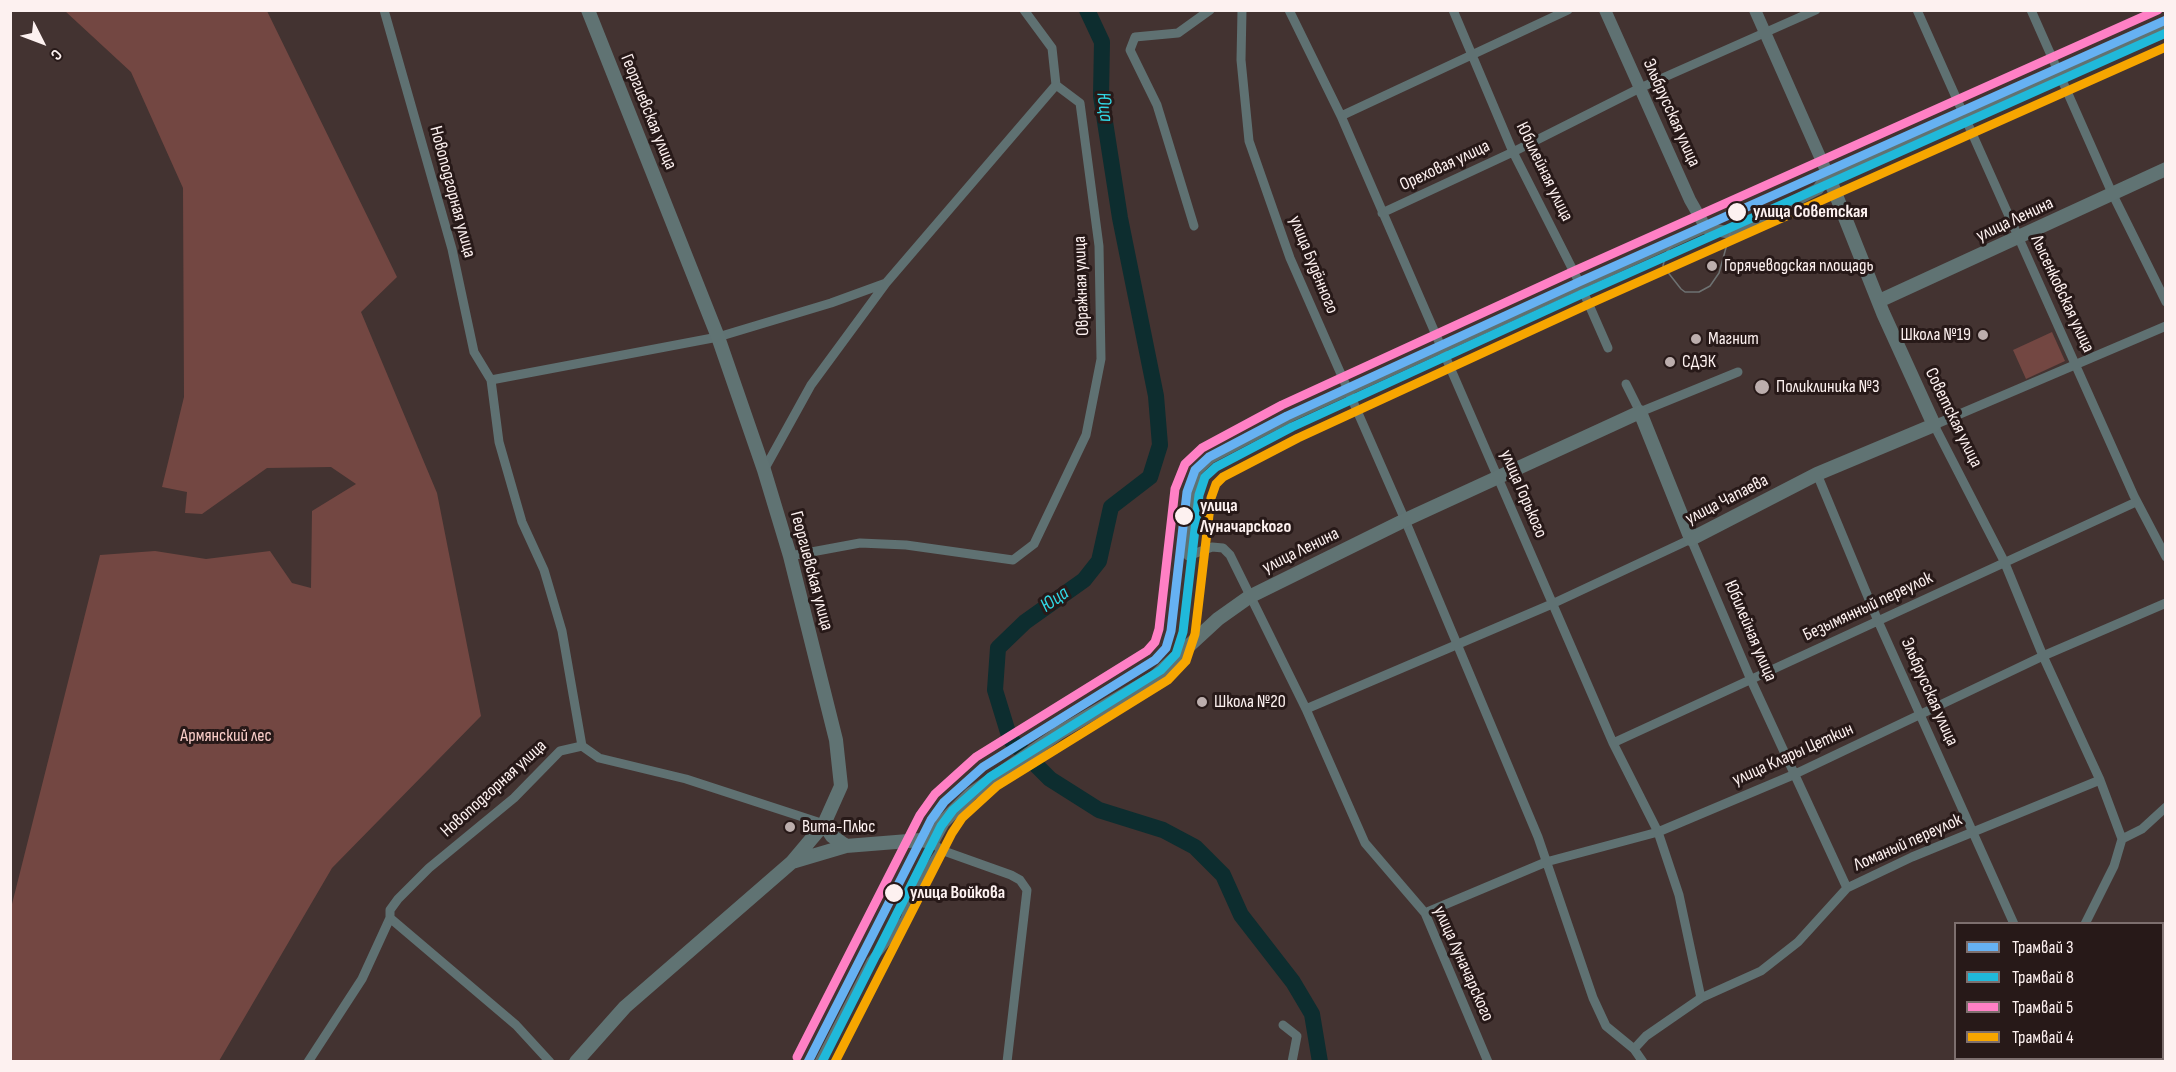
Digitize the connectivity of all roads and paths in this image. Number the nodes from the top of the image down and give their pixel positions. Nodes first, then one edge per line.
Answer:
1 (384, 10) edge
2 (588, 10) edge
3 (1024, 10) edge
4 (1210, 10) edge
5 (1242, 10) edge
6 (1289, 10) edge
7 (1453, 10) edge
8 (1568, 10) edge
9 (1605, 10) edge
10 (1755, 10) edge
11 (1816, 10) edge
12 (1917, 10) edge
13 (2031, 10) edge
14 (2166, 30) edge
15 (1765, 33) junction
16 (1473, 55) junction
17 (2059, 74) junction
18 (1056, 85) junction
19 (1640, 88) junction
20 (1962, 115) junction
21 (1341, 116) junction
22 (1513, 152) junction
23 (2166, 169) edge
24 (1828, 175) junction
25 (2112, 193) junction
26 (1382, 213) junction
27 (1194, 226) dead end
28 (1706, 228) junction
29 (2018, 239) junction
30 (886, 283) junction
31 (1580, 285) junction
32 (1879, 301) junction
33 (2166, 302) edge
34 (2166, 326) edge
35 (718, 336) junction
36 (1443, 348) junction
37 (1608, 348) dead end
38 (2077, 365) junction
39 (1738, 372) dead end
40 (491, 380) junction
41 (1626, 384) dead end
42 (1349, 392) junction
43 (1640, 412) junction
44 (1934, 425) junction
45 (764, 470) junction
46 (1816, 474) junction
47 (1498, 478) junction
48 (2136, 502) junction
49 (1405, 520) junction
50 (1691, 539) junction
51 (790, 556) junction
52 (2166, 557) edge
53 (2004, 561) junction
54 (1249, 597) junction
55 (2166, 603) edge
56 (1552, 604) junction
57 (1878, 621) junction
58 (1458, 646) junction
59 (2043, 656) junction
60 (1751, 680) junction
61 (1306, 709) junction
62 (1920, 716) junction
63 (1613, 743) junction
64 (582, 746) junction
65 (1793, 774) junction
66 (2100, 780) junction
67 (2166, 807) edge
68 (824, 824) junction
69 (1658, 832) junction
70 (1973, 832) junction
71 (2122, 839) junction
72 (846, 846) junction
73 (937, 846) junction
74 (792, 862) junction
75 (1546, 862) junction
76 (1847, 888) junction
77 (1425, 913) junction
78 (390, 918) junction
79 (2013, 922) edge
80 (2086, 922) edge
81 (1701, 998) junction
82 (1283, 1025) dead end
83 (1634, 1049) junction
84 (308, 1062) edge
85 (550, 1062) edge
86 (576, 1062) edge
87 (819, 1062) edge
88 (1007, 1062) edge
89 (1293, 1062) edge
90 (1488, 1062) edge
91 (1643, 1062) edge

1 - 40 street, Новоподгорная улица
2 - 35 main road, Георгиевская улица
3 - 18 street
4 - 27 street
5 - 42 street, улица Будённого
6 - 21 street, улица Горького
7 - 16 street, Юбилейная улица
8 - 16 street
9 - 19 street, Эльбрусская улица
10 - 15 street, Советская улица
11 - 15 street, Ореховая улица
12 - 20 street, Лысенковская улица
13 - 17 street
14 - 17 main road
15 - 19 street, Ореховая улица
15 - 24 street, Советская улица
16 - 21 street
16 - 22 street, Юбилейная улица
17 - 20 main road
17 - 25 street
18 - 30 street
18 - 51 street, Овражная улица
19 - 22 street, Ореховая улица
19 - 28 street, Эльбрусская улица
20 - 24 main road
20 - 29 street, Лысенковская улица
21 - 26 street, улица Горького
22 - 26 street, Ореховая улица
22 - 31 street, Юбилейная улица
23 - 25 main road, улица Ленина
24 - 28 street
24 - 32 main road, Советская улица
25 - 29 main road, улица Ленина
25 - 33 street
26 - 36 street, улица Горького
28 - 31 street
29 - 32 main road, улица Ленина
29 - 38 street, Лысенковская улица
30 - 35 street
30 - 45 street
31 - 36 street
31 - 37 street, Юбилейная улица
32 - 44 main road, Советская улица
34 - 38 street, улица Чапаева
35 - 40 street
35 - 45 main road, Георгиевская улица
36 - 42 street
36 - 47 street, улица Горького
38 - 44 street, улица Чапаева
38 - 48 street, Лысенковская улица
39 - 43 street, улица Ленина
40 - 64 street, Новоподгорная улица
41 - 43 street, Юбилейная улица
42 - 49 street, улица Будённого
42 - 54 street, улица Луначарского
43 - 47 main road, улица Ленина
43 - 50 main road, Юбилейная улица
44 - 46 main road, улица Чапаева
44 - 53 street, Советская улица
45 - 51 main road, Георгиевская улица
46 - 50 main road, улица Чапаева
46 - 57 street, Эльбрусская улица
47 - 49 main road, улица Ленина
47 - 56 street, улица Горького
48 - 52 street, Лысенковская улица
48 - 53 street, Безымянный переулок
49 - 54 main road, улица Ленина
49 - 58 street, улица Будённого
50 - 56 street, улица Чапаева
50 - 60 street, Юбилейная улица
51 - 68 main road, Георгиевская улица
53 - 57 street, Безымянный переулок
53 - 59 street, Советская улица
54 - 61 street, улица Луначарского
54 - 73 main road, улица Ленина
55 - 59 street, улица Клары Цеткин
56 - 58 street, улица Чапаева
56 - 63 street, улица Горького
57 - 60 street, Безымянный переулок
57 - 62 street, Эльбрусская улица
58 - 61 street, улица Чапаева
58 - 75 street, улица Будённого
59 - 62 street, улица Клары Цеткин
59 - 66 street, Советская улица
60 - 63 street, Безымянный переулок
60 - 65 street, Юбилейная улица
61 - 77 street, улица Луначарского
62 - 65 street, улица Клары Цеткин
62 - 70 street, Эльбрусская улица
63 - 69 street, улица Горького
64 - 68 street
64 - 78 street, Новоподгорная улица
65 - 69 street, улица Клары Цеткин
65 - 76 street, Юбилейная улица
66 - 70 street, Ломаный переулок
66 - 71 street, Советская улица
67 - 71 street
68 - 72 main road
68 - 74 main road, Георгиевская улица
69 - 75 street, улица Клары Цеткин
69 - 81 street, улица Горького
70 - 76 street, Ломаный переулок
70 - 79 street, Эльбрусская улица
71 - 80 street
72 - 73 main road
72 - 74 main road
73 - 87 street
73 - 88 street
74 - 86 main road, Георгиевская улица
75 - 77 street, улица Клары Цеткин
75 - 83 street, улица Будённого
76 - 81 street, Ломаный переулок
77 - 90 street, улица Луначарского
78 - 84 street, Новоподгорная улица
78 - 85 street
81 - 83 street, Ломаный переулок
82 - 89 street
83 - 91 street, улица Будённого

